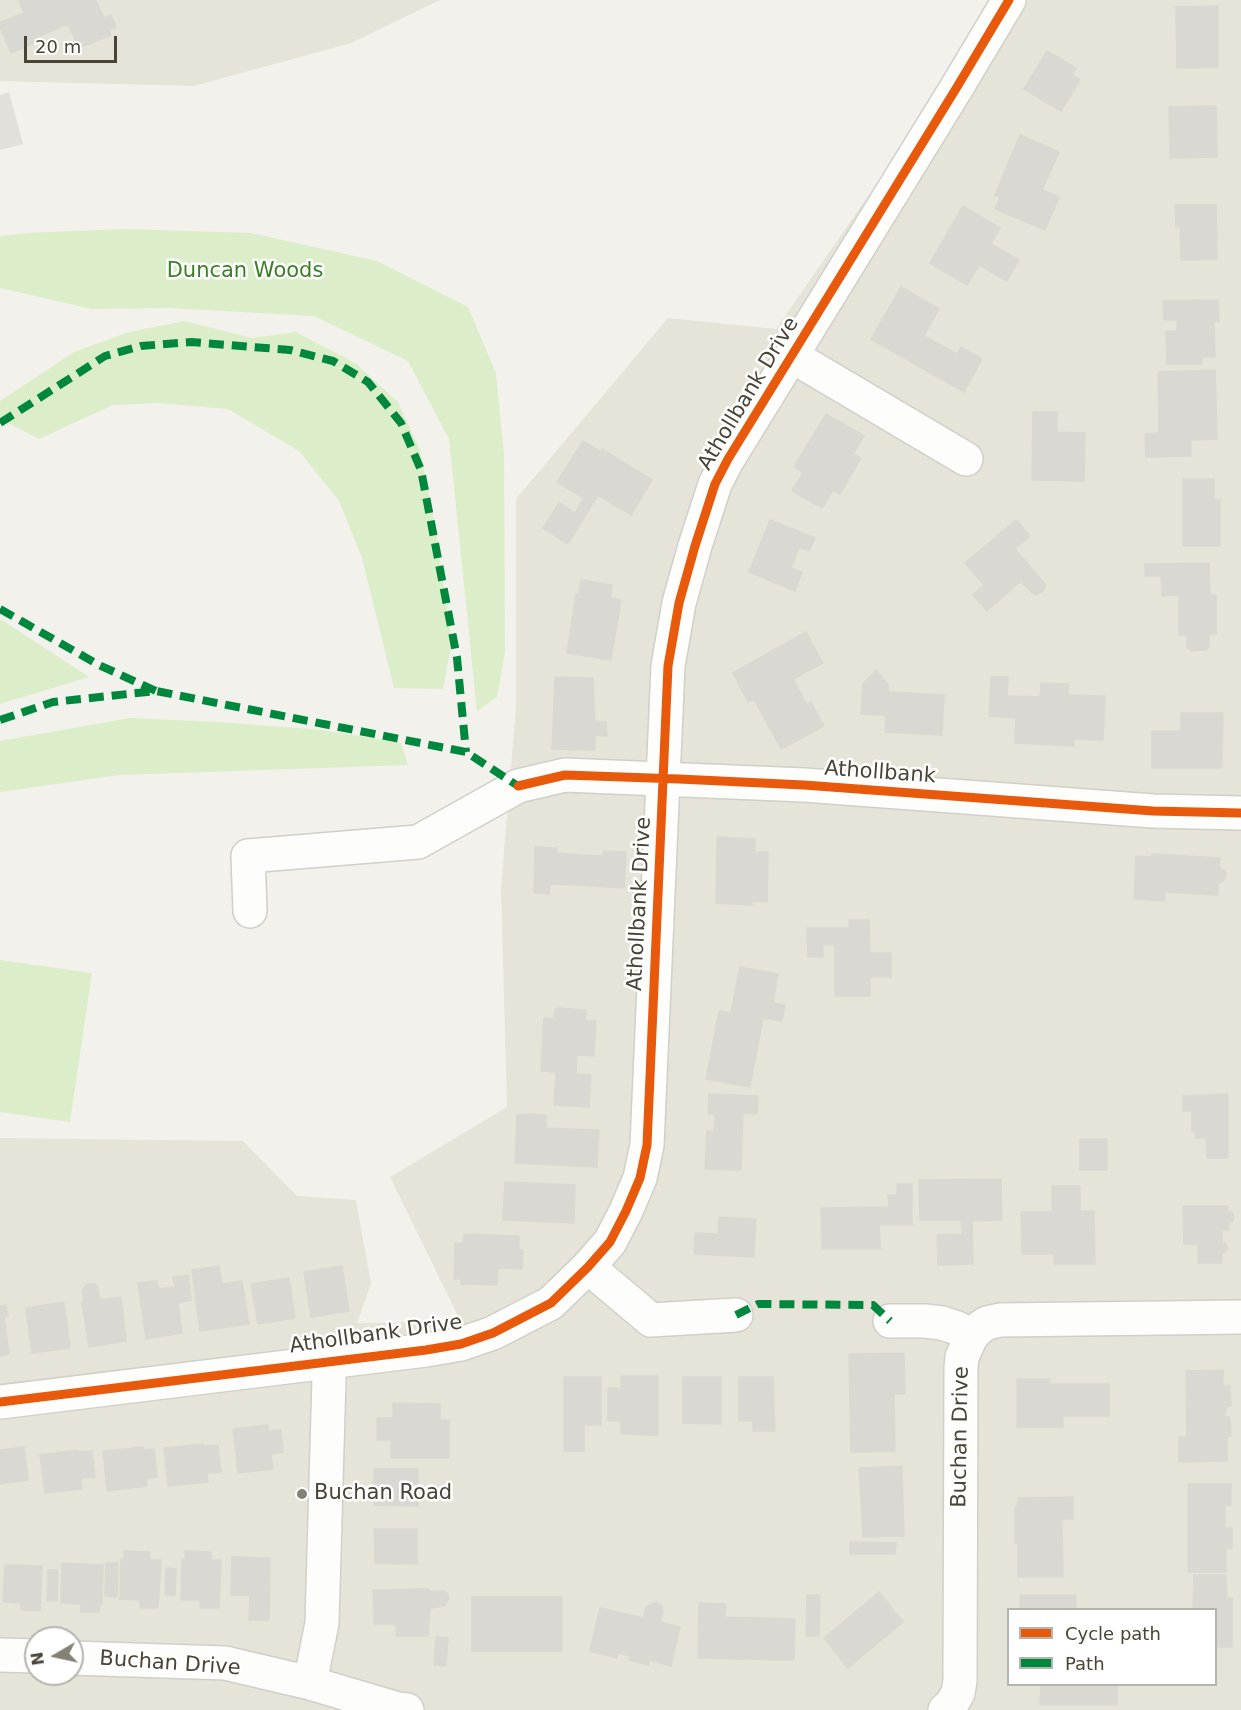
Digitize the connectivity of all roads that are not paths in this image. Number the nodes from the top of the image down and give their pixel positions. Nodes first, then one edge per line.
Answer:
1 (1009, 0) edge
2 (792, 356) junction
3 (966, 459) dead end
4 (663, 778) junction
5 (1241, 813) edge
6 (249, 911) dead end
7 (588, 1267) junction
8 (736, 1315) dead end
9 (1241, 1317) edge
10 (890, 1321) dead end
11 (971, 1337) junction
12 (328, 1361) junction
13 (0, 1402) edge
14 (0, 1655) edge
15 (24, 1656) edge
16 (84, 1658) edge
17 (310, 1683) junction
18 (950, 1708) edge
19 (407, 1710) edge

1 - 2 street, Athollbank Drive
2 - 3 street
2 - 4 street, Athollbank Drive
4 - 5 street, Athollbank
4 - 6 street, Athollbank
4 - 7 street, Athollbank Drive
7 - 8 street
7 - 12 street, Athollbank Drive
9 - 11 street, Buchan Drive
10 - 11 street
11 - 18 street, Buchan Drive
12 - 13 street, Athollbank Drive
12 - 17 street
14 - 15 street
16 - 17 street, Buchan Drive
17 - 19 street, Buchan Drive

